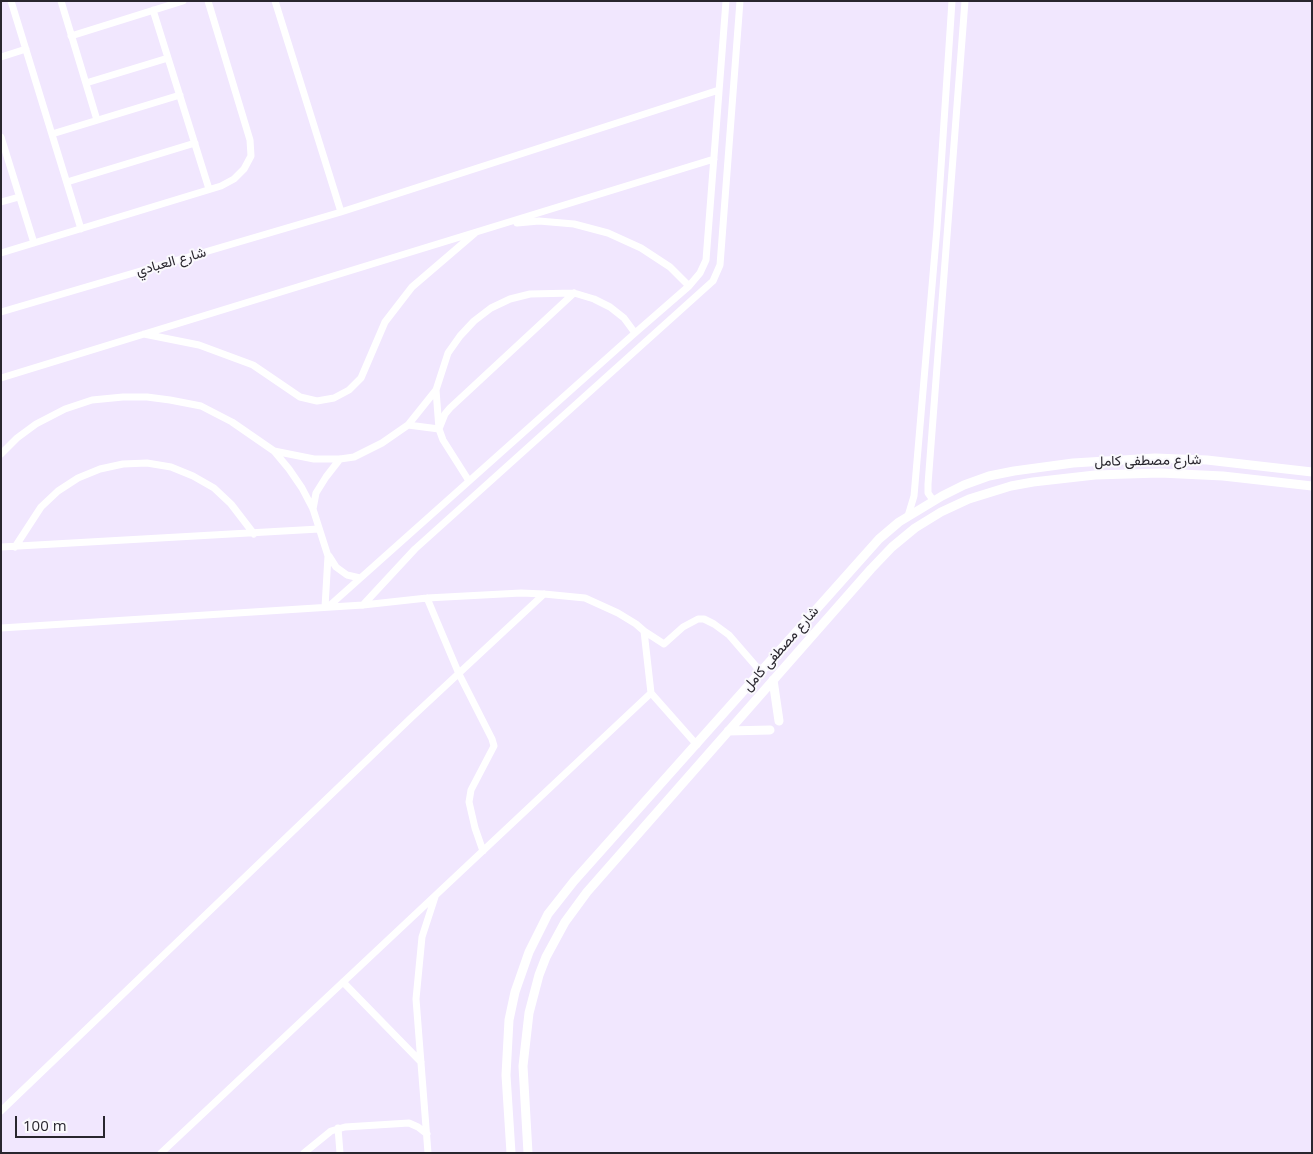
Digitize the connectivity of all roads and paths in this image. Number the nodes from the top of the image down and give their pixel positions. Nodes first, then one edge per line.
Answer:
1 (11, 1) edge
2 (61, 1) edge
3 (183, 1) edge
4 (208, 1) edge
5 (275, 1) edge
6 (726, 1) edge
7 (740, 1) edge
8 (952, 1) edge
9 (965, 1) edge
10 (153, 10) junction
11 (71, 36) junction
12 (26, 49) junction
13 (1, 57) edge
14 (168, 58) junction
15 (86, 83) junction
16 (719, 90) junction
17 (180, 95) junction
18 (97, 120) junction
19 (52, 134) junction
20 (1, 137) edge
21 (195, 143) junction
22 (3, 146) edge
23 (714, 159) junction
24 (67, 182) junction
25 (209, 190) junction
26 (20, 196) junction
27 (1, 202) edge
28 (341, 212) junction
29 (503, 224) junction
30 (81, 229) junction
31 (477, 232) junction
32 (34, 243) junction
33 (1, 253) edge
34 (689, 286) junction
35 (574, 293) junction
36 (1, 312) edge
37 (635, 333) junction
38 (143, 334) junction
39 (1, 378) edge
40 (436, 390) junction
41 (408, 425) junction
42 (439, 429) junction
43 (274, 451) junction
44 (1, 454) edge
45 (340, 459) junction
46 (1081, 463) junction
47 (1312, 472) edge
48 (1082, 476) junction
49 (469, 481) junction
50 (1312, 486) edge
51 (933, 500) junction
52 (312, 509) junction
53 (908, 516) junction
54 (319, 529) junction
55 (254, 534) junction
56 (15, 547) junction
57 (1, 548) edge
58 (328, 556) junction
59 (360, 578) junction
60 (544, 594) junction
61 (427, 598) junction
62 (363, 605) junction
63 (327, 607) junction
64 (1, 628) edge
65 (644, 631) junction
66 (761, 672) junction
67 (459, 674) junction
68 (774, 680) junction
69 (744, 691) junction
70 (650, 693) junction
71 (736, 700) junction
72 (755, 701) junction
73 (747, 710) junction
74 (779, 721) dead end
75 (770, 730) dead end
76 (728, 731) junction
77 (697, 745) junction
78 (482, 851) junction
79 (436, 894) junction
80 (343, 982) junction
81 (421, 1062) junction
82 (523, 1074) junction
83 (506, 1075) junction
84 (1, 1111) edge
85 (338, 1128) junction
86 (427, 1134) junction
87 (161, 1153) edge
88 (304, 1153) edge
89 (340, 1153) edge
90 (428, 1153) edge
91 (511, 1153) edge
92 (528, 1153) edge

1 - 12 street
2 - 11 street
3 - 10 street
4 - 25 street
5 - 28 street
6 - 16 street
7 - 62 street
8 - 53 street
9 - 51 street
10 - 11 street
10 - 14 street
11 - 15 street
12 - 13 street
12 - 19 street
14 - 15 street
14 - 17 street
15 - 18 street
16 - 23 street
16 - 28 street, شارع العبادي
17 - 18 street
17 - 21 street
18 - 19 street
19 - 24 street
20 - 22 street
21 - 24 street
21 - 25 street
22 - 26 street
23 - 29 street
23 - 34 street
24 - 30 street
25 - 30 street
26 - 27 street
26 - 32 street
28 - 36 street, شارع العبادي
29 - 31 street
29 - 34 street
30 - 32 street
31 - 38 street
31 - 38 street
32 - 33 street
34 - 37 street
35 - 37 street
35 - 40 street
35 - 42 street
37 - 49 street
38 - 39 street
40 - 41 street
40 - 42 street
41 - 42 street
41 - 45 street
42 - 49 street
43 - 44 street
43 - 45 street
43 - 52 street
45 - 52 street
46 - 47 street, شارع مصطفى كامل
46 - 48 street
46 - 51 street, شارع مصطفى كامل
48 - 50 street, شارع مصطفى كامل
48 - 68 street, شارع مصطفى كامل
49 - 59 street
51 - 53 street, شارع مصطفى كامل
52 - 54 street
53 - 66 street, شارع مصطفى كامل
54 - 55 street
54 - 58 street
55 - 56 street
55 - 56 street
56 - 57 street
58 - 59 street
58 - 63 street
59 - 63 street
60 - 61 street
60 - 65 street
60 - 67 street
61 - 62 street
61 - 67 street
62 - 63 street
63 - 64 street
65 - 66 street
65 - 70 street
66 - 69 street, شارع مصطفى كامل
67 - 78 street
67 - 84 street
68 - 72 street, شارع مصطفى كامل
68 - 74 street
69 - 71 street, شارع مصطفى كامل
69 - 72 street
70 - 77 street
70 - 78 street
71 - 73 street
71 - 77 street, شارع مصطفى كامل
72 - 73 street, شارع مصطفى كامل
73 - 76 street, شارع مصطفى كامل
75 - 76 street
76 - 82 street, شارع مصطفى كامل
77 - 83 street, شارع مصطفى كامل
78 - 79 street
79 - 80 street
79 - 81 street
80 - 81 street
80 - 87 street
81 - 86 street
82 - 83 street
82 - 92 street, شارع مصطفى كامل
83 - 91 street, شارع مصطفى كامل
85 - 86 street
85 - 88 street
85 - 89 street
86 - 90 street

